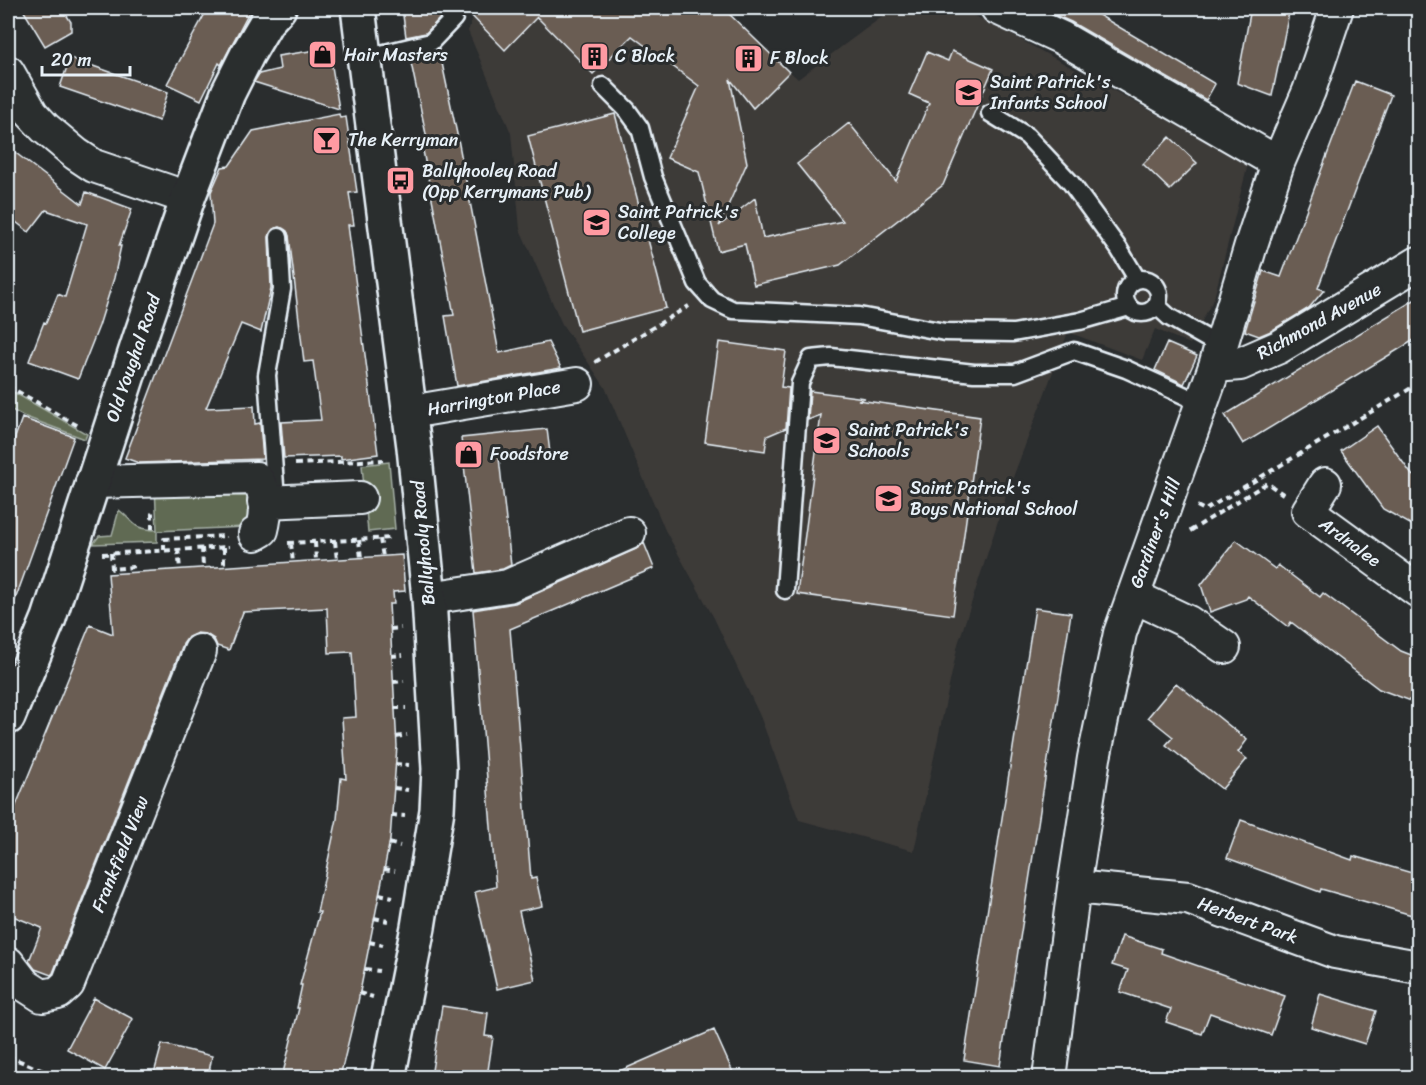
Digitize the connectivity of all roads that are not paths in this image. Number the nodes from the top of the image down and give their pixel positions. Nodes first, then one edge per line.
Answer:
1 (279, 8) edge
2 (357, 8) edge
3 (453, 8) edge
4 (997, 8) edge
5 (1337, 8) edge
6 (364, 58) junction
7 (8, 72) edge
8 (603, 86) dead end
9 (990, 113) dead end
10 (1278, 163) junction
11 (188, 198) junction
12 (279, 237) dead end
13 (1419, 263) edge
14 (1137, 279) junction
15 (1157, 306) junction
16 (1129, 307) junction
17 (1217, 356) junction
18 (577, 384) road end
19 (1202, 403) junction
20 (410, 412) junction
21 (92, 482) junction
22 (1325, 484) dead end
23 (360, 498) dead end
24 (270, 502) junction
25 (628, 533) dead end
26 (255, 534) road end
27 (784, 590) dead end
28 (1419, 591) edge
29 (1132, 596) junction
30 (429, 598) junction
31 (1224, 647) dead end
32 (200, 651) dead end
33 (8, 717) edge
34 (1074, 888) junction
35 (8, 963) edge
36 (1419, 968) edge
37 (388, 1077) edge
38 (1049, 1077) edge

1 - 11 main road, Old Youghal Road
2 - 6 main road, Ballyhooly Road
3 - 6 lane
4 - 10 street
5 - 10 street, Gardiner's Hill
6 - 20 main road, Ballyhooly Road
7 - 11 street
8 - 16 lane
9 - 14 lane
10 - 17 street, Gardiner's Hill
11 - 21 main road, Old Youghal Road
12 - 24 lane
13 - 17 street, Richmond Avenue
14 - 15 lane
14 - 16 lane
15 - 16 lane
15 - 17 lane
17 - 19 street, Gardiner's Hill
18 - 20 street, Harrington Place
19 - 27 lane
19 - 29 street, Gardiner's Hill
20 - 30 main road, Ballyhooly Road
21 - 24 street
21 - 33 main road, Old Youghal Road
22 - 28 street, Ardnalee
23 - 24 street
24 - 26 street
25 - 30 street
29 - 31 street
29 - 34 street, Gardiner's Hill
30 - 37 main road, Ballyhooly Road
32 - 35 street, Frankfield View
34 - 36 street, Herbert Park
34 - 38 street, Gardiner's Hill

